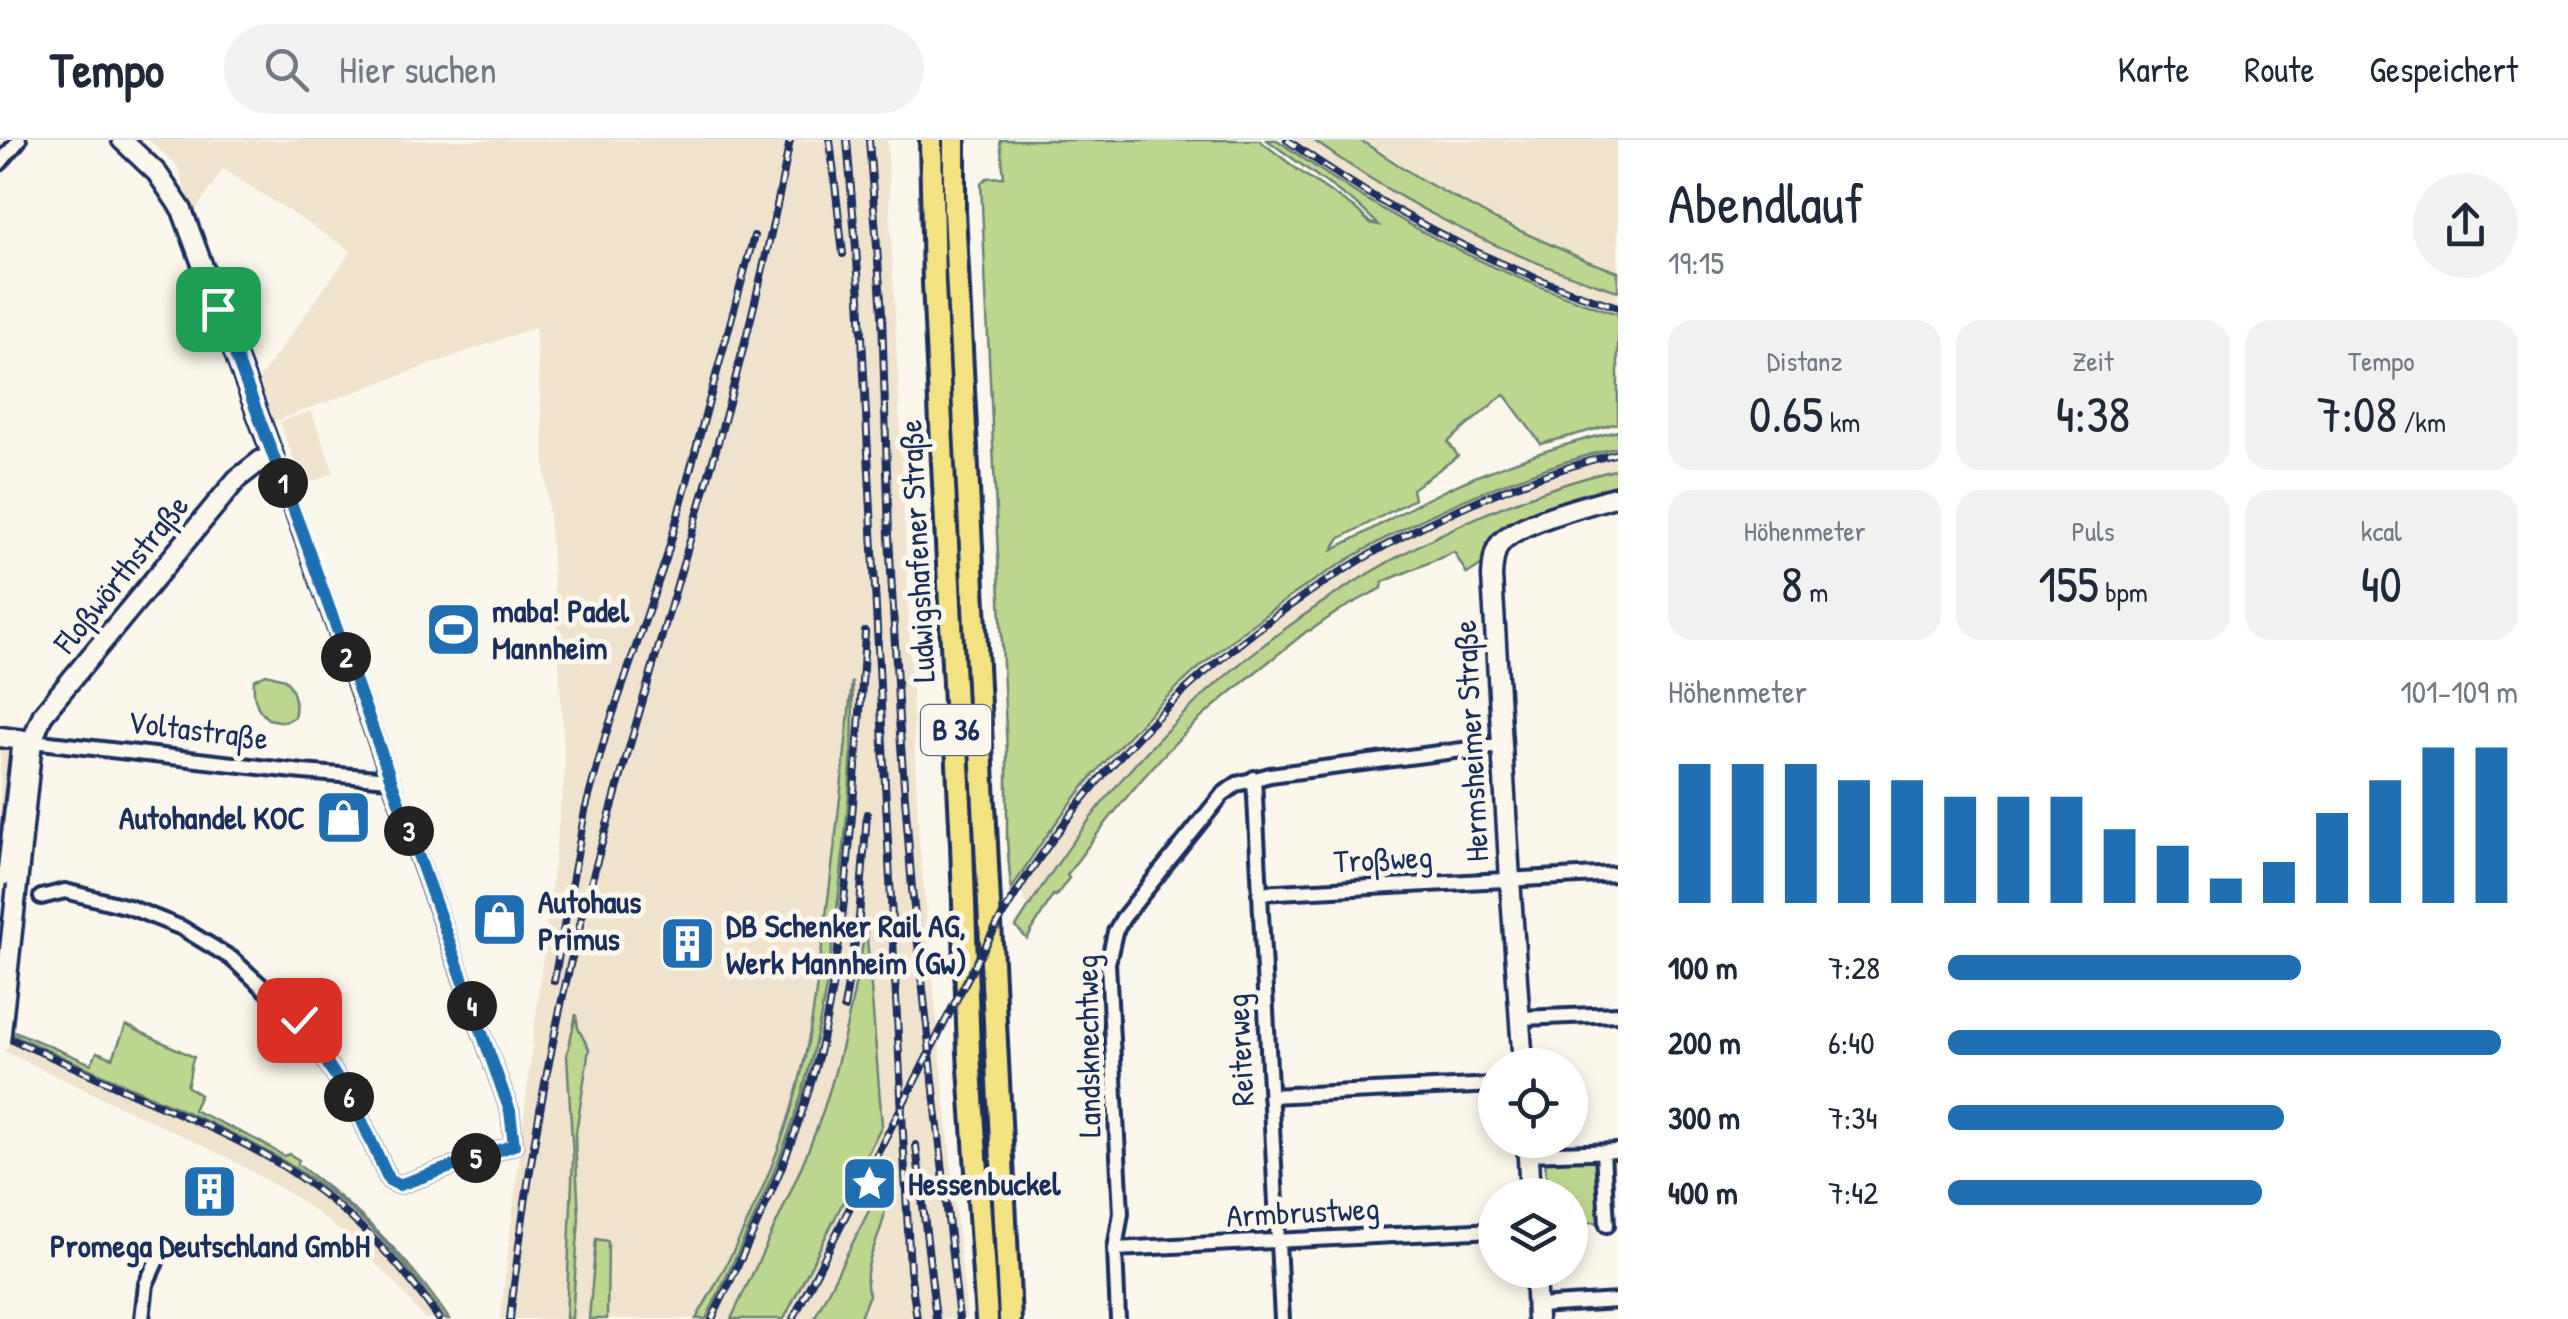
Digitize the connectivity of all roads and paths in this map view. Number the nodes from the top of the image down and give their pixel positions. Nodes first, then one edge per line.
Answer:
1 (19, 140) edge
2 (122, 140) edge
3 (931, 140) edge
4 (954, 140) edge
5 (0, 163) edge
6 (273, 456) junction
7 (1618, 496) edge
8 (0, 737) edge
9 (26, 740) junction
10 (1502, 748) junction
11 (1254, 778) junction
12 (390, 779) junction
13 (1618, 874) edge
14 (1510, 880) junction
15 (10, 888) junction
16 (1259, 893) junction
17 (41, 897) dead end
18 (0, 912) edge
19 (1618, 1014) edge
20 (1521, 1018) junction
21 (0, 1042) edge
22 (1523, 1048) edge
23 (1478, 1085) edge
24 (1270, 1096) junction
25 (1611, 1151) edge
26 (1607, 1226) dead end
27 (1478, 1231) edge
28 (1278, 1241) junction
29 (162, 1249) dead end
30 (1114, 1250) junction
31 (1618, 1301) edge
32 (1537, 1312) edge
33 (142, 1319) edge
34 (986, 1319) edge
35 (1010, 1319) edge
36 (1118, 1319) edge
37 (1282, 1319) edge

1 - 5 street
2 - 6 street
3 - 34 main road, Ludwigshafener Straße / B 36
4 - 35 main road, Ludwigshafener Straße / B 36
6 - 9 street, Floßwörthstraße
6 - 12 street
7 - 10 street, Hermsheimer Straße
8 - 9 street, Voltastraße
9 - 12 street, Voltastraße
9 - 15 street, Floßwörthstraße
10 - 11 street, Landsknechtweg
10 - 14 street, Hermsheimer Straße
11 - 16 street, Reiterweg
11 - 30 street, Landsknechtweg
12 - 17 street
13 - 14 street, Troßweg
14 - 16 street, Troßweg
14 - 20 street, Hermsheimer Straße
15 - 18 street, Floßwörthstraße
15 - 21 street, Floßwörthstraße, bridge
16 - 24 street, Reiterweg
19 - 20 street
20 - 22 street, Hermsheimer Straße
23 - 24 street
24 - 28 street, Reiterweg
25 - 26 street
27 - 28 street, Armbrustweg
28 - 30 street, Armbrustweg
28 - 37 street, Reiterweg
29 - 33 street
30 - 36 street, Landsknechtweg
31 - 32 street

